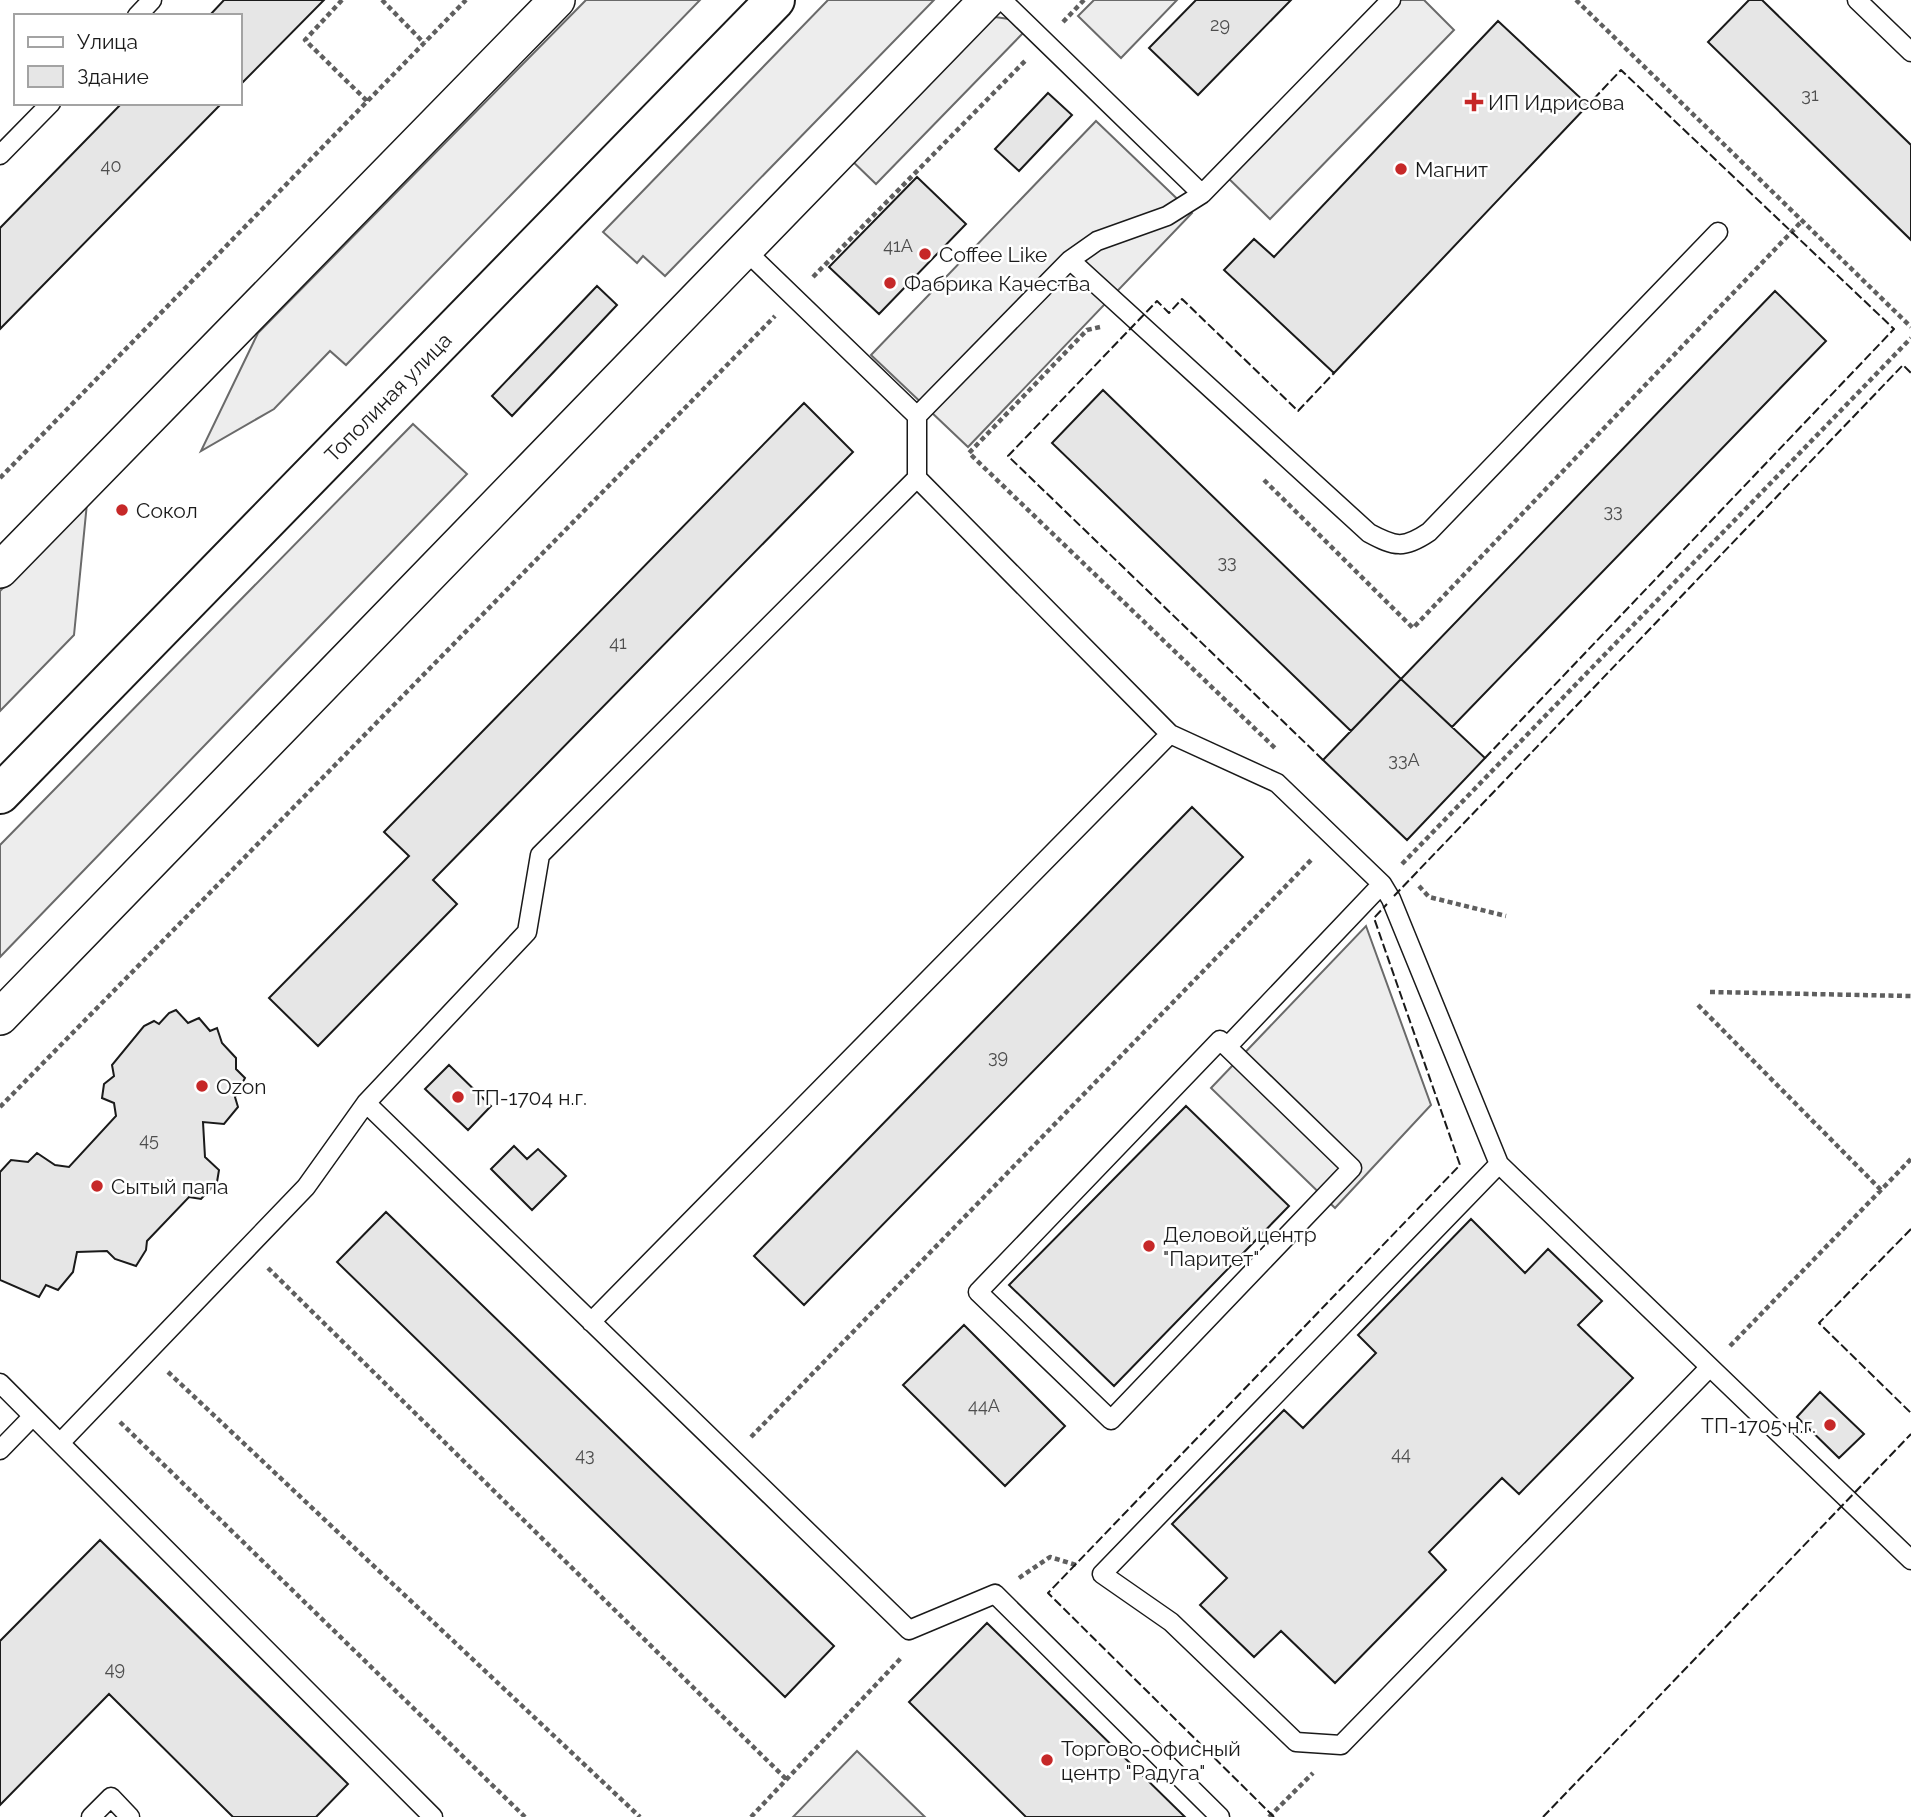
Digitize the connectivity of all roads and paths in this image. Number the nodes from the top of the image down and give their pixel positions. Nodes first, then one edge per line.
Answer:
1 (152, 0) edge
2 (342, 0) edge
3 (382, 0) edge
4 (466, 0) edge
5 (557, 0) edge
6 (775, 0) edge
7 (987, 0) edge
8 (1002, 0) edge
9 (1084, 0) edge
10 (1391, 0) edge
11 (1576, 0) edge
12 (1868, 4) edge
13 (139, 14) edge
14 (1044, 41) junction
15 (424, 43) junction
16 (1911, 52) edge
17 (367, 101) junction
18 (49, 105) edge
19 (0, 155) edge
20 (1202, 194) junction
21 (1718, 232) dead end
22 (744, 249) junction
23 (1070, 260) junction
24 (793, 297) junction
25 (1911, 327) edge
26 (1108, 330) dead end
27 (1911, 338) edge
28 (917, 416) junction
29 (0, 478) edge
30 (917, 478) junction
31 (0, 570) edge
32 (1170, 734) junction
33 (1278, 751) dead end
34 (0, 794) edge
35 (1333, 837) junction
36 (1405, 873) dead end
37 (1411, 879) dead end
38 (1382, 884) junction
39 (1506, 916) dead end
40 (1710, 992) dead end
41 (1911, 996) edge
42 (1698, 1005) dead end
43 (0, 1017) edge
44 (1227, 1047) junction
45 (366, 1103) junction
46 (0, 1107) edge
47 (1911, 1159) edge
48 (1499, 1164) junction
49 (1881, 1190) junction
50 (247, 1248) junction
51 (591, 1322) junction
52 (148, 1352) junction
53 (1710, 1367) junction
54 (0, 1383) edge
55 (99, 1402) junction
56 (33, 1416) junction
57 (60, 1443) junction
58 (0, 1450) edge
59 (731, 1457) junction
60 (1911, 1560) edge
61 (1102, 1574) junction
62 (995, 1594) junction
63 (907, 1652) dead end
64 (1341, 1745) junction
65 (786, 1779) junction
66 (91, 1817) edge
67 (130, 1817) edge
68 (433, 1817) edge
69 (525, 1817) edge
70 (640, 1817) edge
71 (751, 1817) edge
72 (1220, 1817) edge
73 (1269, 1817) edge

1 - 13 lane
2 - 17 path
3 - 15 path
4 - 15 path
5 - 31 street
6 - 34 main road, Тополиная улица
7 - 22 street
8 - 14 lane
9 - 14 path
10 - 20 lane
11 - 25 path
12 - 16 lane
14 - 20 lane
14 - 24 path
15 - 17 path
17 - 29 path
18 - 19 lane
20 - 23 lane
21 - 23 lane
22 - 24 lane
22 - 43 street
23 - 28 lane
24 - 28 lane
24 - 46 path
26 - 33 path
27 - 36 path
28 - 30 lane
30 - 32 lane
30 - 45 lane
32 - 35 lane
32 - 51 lane
35 - 38 lane
35 - 59 path
37 - 39 path
38 - 44 lane
38 - 48 lane
40 - 41 path
42 - 49 path
44 - 44 lane
45 - 50 lane
45 - 51 lane
47 - 49 path
48 - 53 lane
48 - 61 lane
49 - 53 path
50 - 52 lane
50 - 65 path
51 - 59 lane
52 - 55 lane
52 - 70 path
53 - 60 lane
53 - 64 lane
54 - 56 lane
55 - 57 lane
55 - 69 path
56 - 57 lane
56 - 58 lane
57 - 68 lane
59 - 62 lane
61 - 62 path
61 - 64 lane
62 - 72 lane
63 - 65 path
64 - 73 path
65 - 71 path
66 - 67 lane

